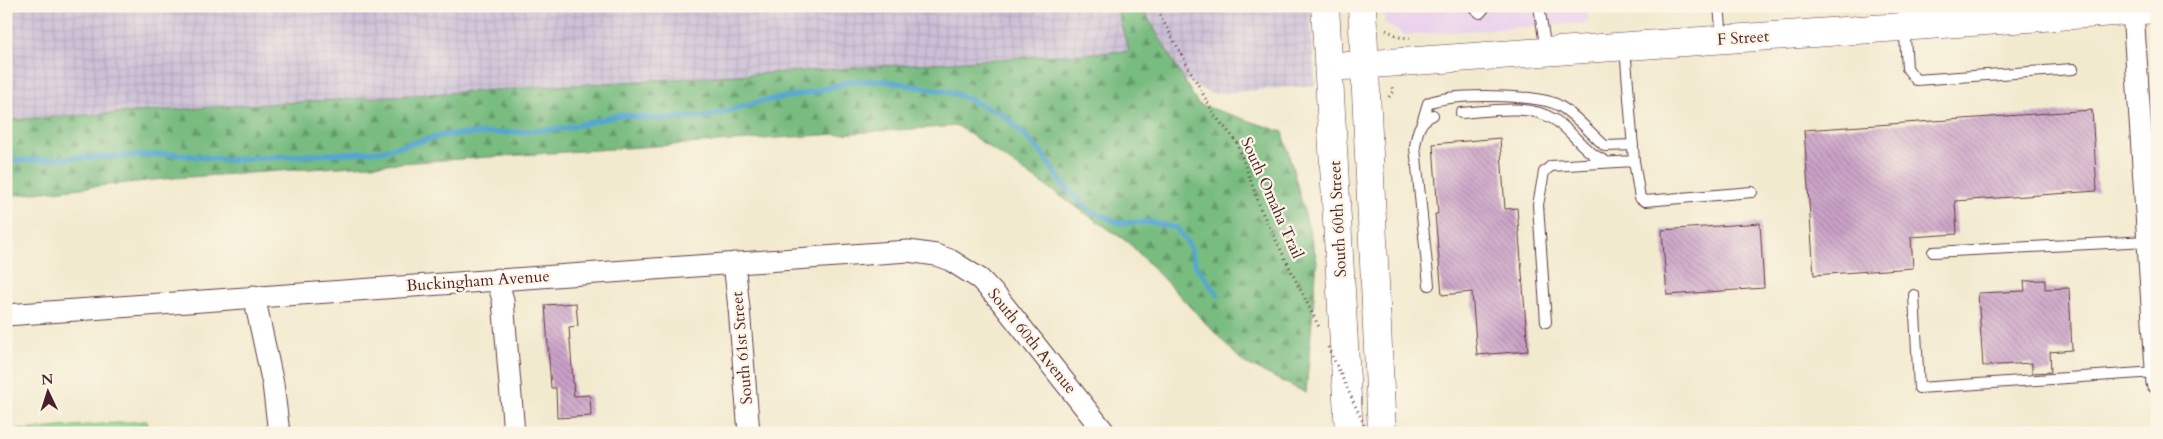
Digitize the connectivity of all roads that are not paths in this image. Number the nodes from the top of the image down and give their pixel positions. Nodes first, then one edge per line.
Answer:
1 (1325, 6) edge
2 (1362, 6) edge
3 (1472, 6) edge
4 (1486, 6) edge
5 (1540, 6) edge
6 (1720, 6) edge
7 (2145, 10) edge
8 (2020, 12) edge
9 (1903, 17) edge
10 (1722, 40) junction
11 (1625, 46) junction
12 (1546, 52) junction
13 (1366, 64) junction
14 (1330, 67) junction
15 (2073, 70) dead end
16 (1461, 113) dead end
17 (1433, 115) dead end
18 (1422, 123) junction
19 (1633, 145) junction
20 (1634, 161) junction
21 (1609, 162) junction
22 (1752, 192) dead end
23 (2152, 218) edge
24 (2148, 241) junction
25 (1933, 252) dead end
26 (950, 260) joint
27 (734, 263) junction
28 (497, 279) junction
29 (1428, 285) dead end
30 (254, 296) junction
31 (1914, 296) dead end
32 (2154, 304) edge
33 (6, 315) edge
34 (1546, 322) dead end
35 (2156, 378) edge
36 (279, 433) edge
37 (514, 433) edge
38 (749, 433) edge
39 (1105, 433) edge
40 (1348, 433) edge
41 (1382, 433) edge

1 - 14 main road, South 60th Street
2 - 13 main road
3 - 4 lane
5 - 12 lane
6 - 10 lane
7 - 8 main road, F Street
7 - 23 street
8 - 9 main road, F Street
9 - 10 main road, F Street
9 - 15 lane
10 - 11 main road, F Street
11 - 12 main road, F Street
11 - 19 lane
12 - 13 main road, F Street
13 - 14 main road, F Street
13 - 41 main road
14 - 40 main road, South 60th Street
16 - 21 lane
17 - 18 lane
18 - 19 lane
18 - 29 lane
19 - 20 lane
20 - 21 lane
20 - 22 lane
21 - 34 lane
23 - 24 street
24 - 25 lane
24 - 32 street
26 - 27 street, Buckingham Avenue
26 - 39 street, South 60th Avenue
27 - 28 street, Buckingham Avenue
27 - 38 street, South 61st Street
28 - 30 street, Buckingham Avenue
28 - 37 street
30 - 33 street, Buckingham Avenue
30 - 36 street
31 - 35 lane
32 - 35 street

